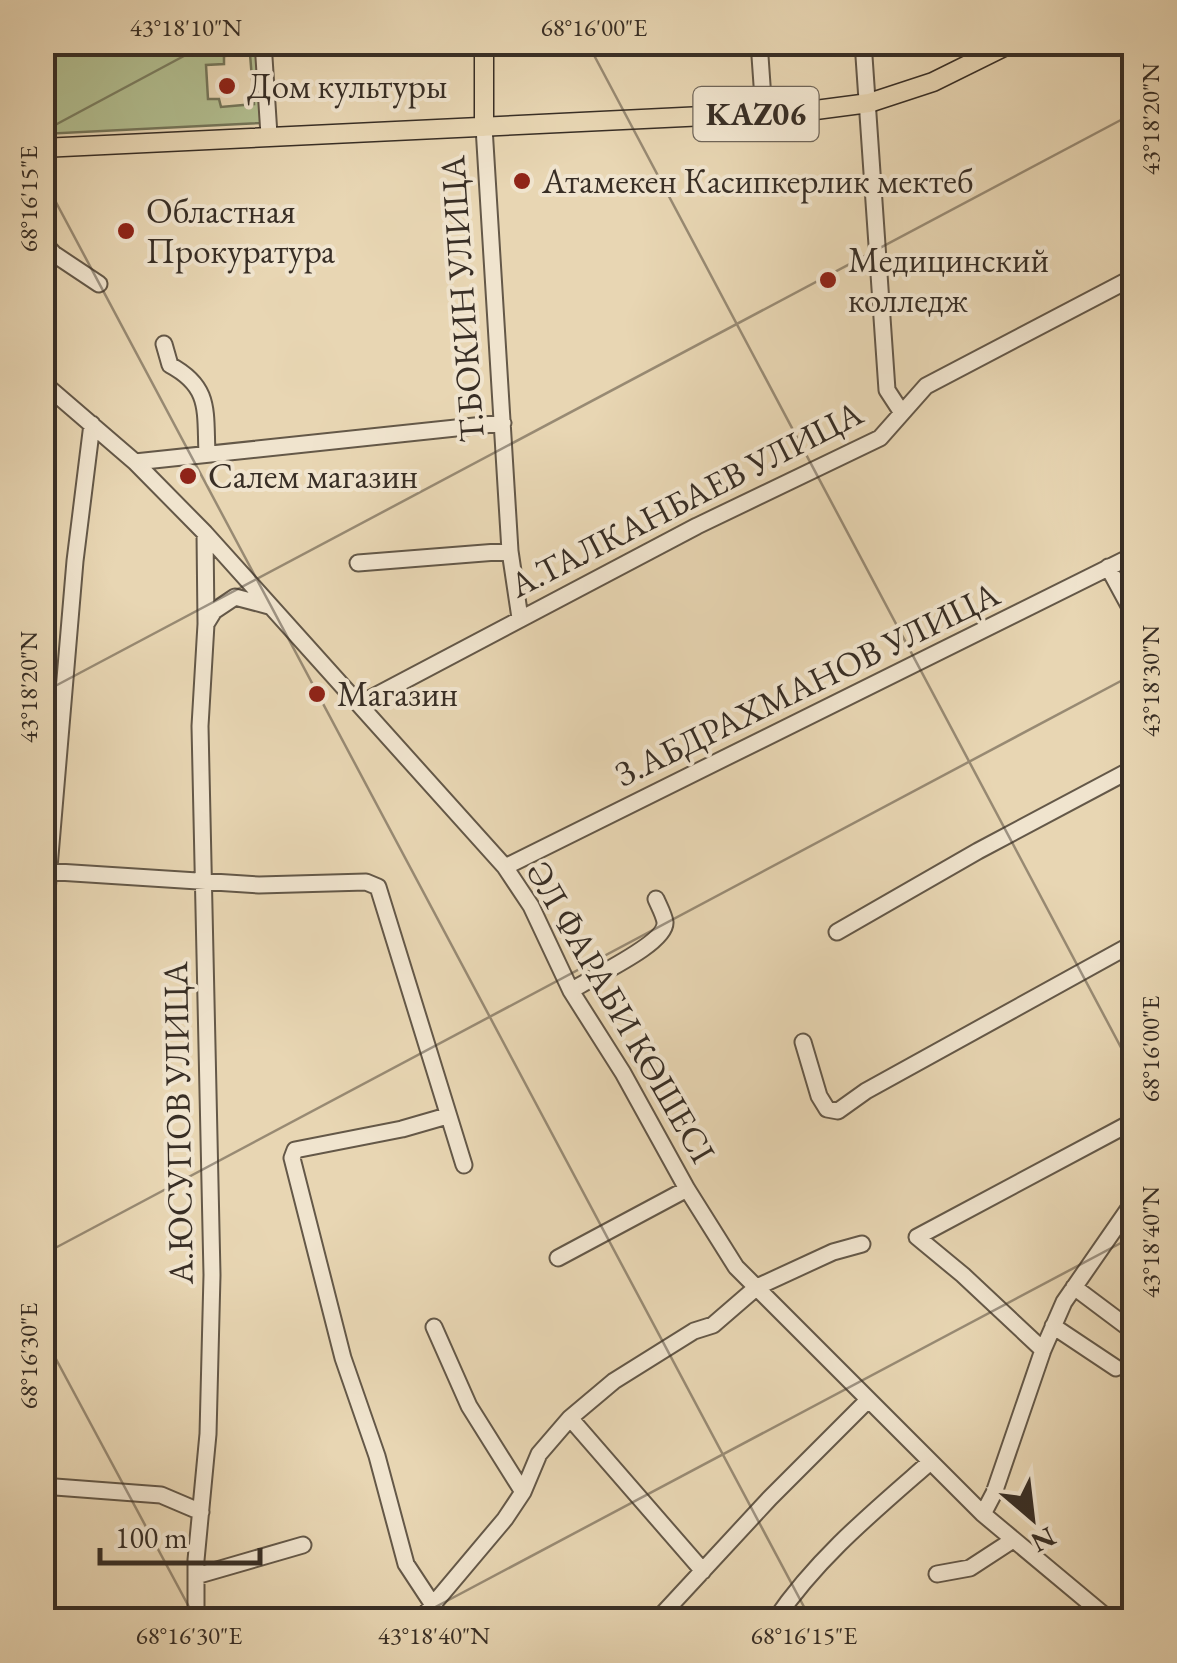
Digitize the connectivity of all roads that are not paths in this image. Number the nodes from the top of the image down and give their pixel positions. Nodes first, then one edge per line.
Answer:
1 (263, 42) edge
2 (484, 42) edge
3 (759, 42) edge
4 (863, 42) edge
5 (1014, 42) edge
6 (869, 103) junction
7 (764, 113) junction
8 (484, 127) junction
9 (270, 135) junction
10 (42, 148) edge
11 (42, 241) edge
12 (1134, 277) edge
13 (98, 284) dead end
14 (164, 344) dead end
15 (42, 382) edge
16 (902, 413) junction
17 (92, 424) junction
18 (503, 424) junction
19 (207, 452) junction
20 (135, 462) junction
21 (204, 533) junction
22 (510, 551) junction
23 (1134, 554) edge
24 (358, 563) dead end
25 (1108, 567) junction
26 (272, 606) junction
27 (1134, 615) edge
28 (520, 618) junction
29 (206, 624) junction
30 (360, 704) junction
31 (62, 708) junction
32 (42, 709) edge
33 (1134, 768) edge
34 (505, 867) junction
35 (45, 871) edge
36 (204, 882) junction
37 (656, 899) dead end
38 (837, 932) dead end
39 (1134, 943) edge
40 (42, 950) edge
41 (571, 990) junction
42 (803, 1042) dead end
43 (448, 1116) junction
44 (1134, 1122) edge
45 (464, 1166) dead end
46 (687, 1188) junction
47 (1134, 1202) edge
48 (862, 1244) dead end
49 (558, 1258) dead end
50 (1074, 1287) junction
51 (757, 1288) junction
52 (1053, 1326) junction
53 (434, 1327) dead end
54 (1134, 1332) edge
55 (1043, 1350) junction
56 (1116, 1368) dead end
57 (867, 1401) junction
58 (570, 1418) junction
59 (929, 1463) junction
60 (42, 1486) edge
61 (524, 1492) junction
62 (201, 1512) junction
63 (983, 1514) junction
64 (1013, 1540) junction
65 (303, 1545) dead end
66 (703, 1571) junction
67 (937, 1574) dead end
68 (196, 1576) junction
69 (433, 1605) junction
70 (196, 1620) edge
71 (420, 1620) edge
72 (657, 1620) edge
73 (775, 1620) edge
74 (1110, 1620) edge

1 - 9 street
2 - 8 main road, Т.БОКИН УЛИЦА
3 - 7 street
4 - 6 street
5 - 6 main road, KАZ06
6 - 7 main road, KАZ06
6 - 16 street
7 - 8 main road, KАZ06
8 - 9 main road, KАZ06
8 - 18 street, Т.БОКИН УЛИЦА
9 - 10 main road, KАZ06
11 - 13 street
12 - 16 street, А.ТАЛКАНБАЕВ УЛИЦА
14 - 19 street
15 - 17 street, ӘЛ ФАРАБИ КӨШЕСІ
16 - 28 street, А.ТАЛКАНБАЕВ УЛИЦА
17 - 20 street, ӘЛ ФАРАБИ КӨШЕСІ
17 - 31 street
18 - 19 street
18 - 22 street, Т.БОКИН УЛИЦА
19 - 20 street
20 - 21 street, ӘЛ ФАРАБИ КӨШЕСІ
21 - 26 street, ӘЛ ФАРАБИ КӨШЕСІ
21 - 29 street, А.ЮСУПОВ УЛИЦА
22 - 24 street
22 - 28 street, Т.БОКИН УЛИЦА
23 - 25 street, З.АБДРАХМАНОВ УЛИЦА
25 - 27 street
25 - 34 street, З.АБДРАХМАНОВ УЛИЦА
26 - 29 street
26 - 30 street, ӘЛ ФАРАБИ КӨШЕСІ
28 - 30 street, А.ТАЛКАНБАЕВ УЛИЦА
29 - 36 street, А.ЮСУПОВ УЛИЦА
30 - 34 street, ӘЛ ФАРАБИ КӨШЕСІ
31 - 32 street
31 - 35 street
33 - 38 street
34 - 41 street, ӘЛ ФАРАБИ КӨШЕСІ
35 - 36 street
35 - 40 street
36 - 43 street
36 - 62 street, А.ЮСУПОВ УЛИЦА
37 - 41 street
39 - 42 street
41 - 46 street, ӘЛ ФАРАБИ КӨШЕСІ
43 - 45 street
43 - 69 street
44 - 55 street
46 - 49 street
46 - 51 street, ӘЛ ФАРАБИ КӨШЕСІ
47 - 50 street
48 - 51 street
50 - 52 street
50 - 54 street
51 - 57 street, ӘЛ ФАРАБИ КӨШЕСІ
51 - 58 street
52 - 55 street
52 - 56 street
53 - 61 street
55 - 63 street
57 - 59 street, ӘЛ ФАРАБИ КӨШЕСІ
57 - 66 street
58 - 61 street
58 - 66 street
59 - 63 street, ӘЛ ФАРАБИ КӨШЕСІ
59 - 73 street
60 - 62 street
61 - 69 street
62 - 68 street, А.ЮСУПОВ УЛИЦА
63 - 64 street, ӘЛ ФАРАБИ КӨШЕСІ
64 - 67 street
64 - 74 street, ӘЛ ФАРАБИ КӨШЕСІ
65 - 68 street
66 - 72 street
68 - 70 street, А.ЮСУПОВ УЛИЦА
69 - 71 street

